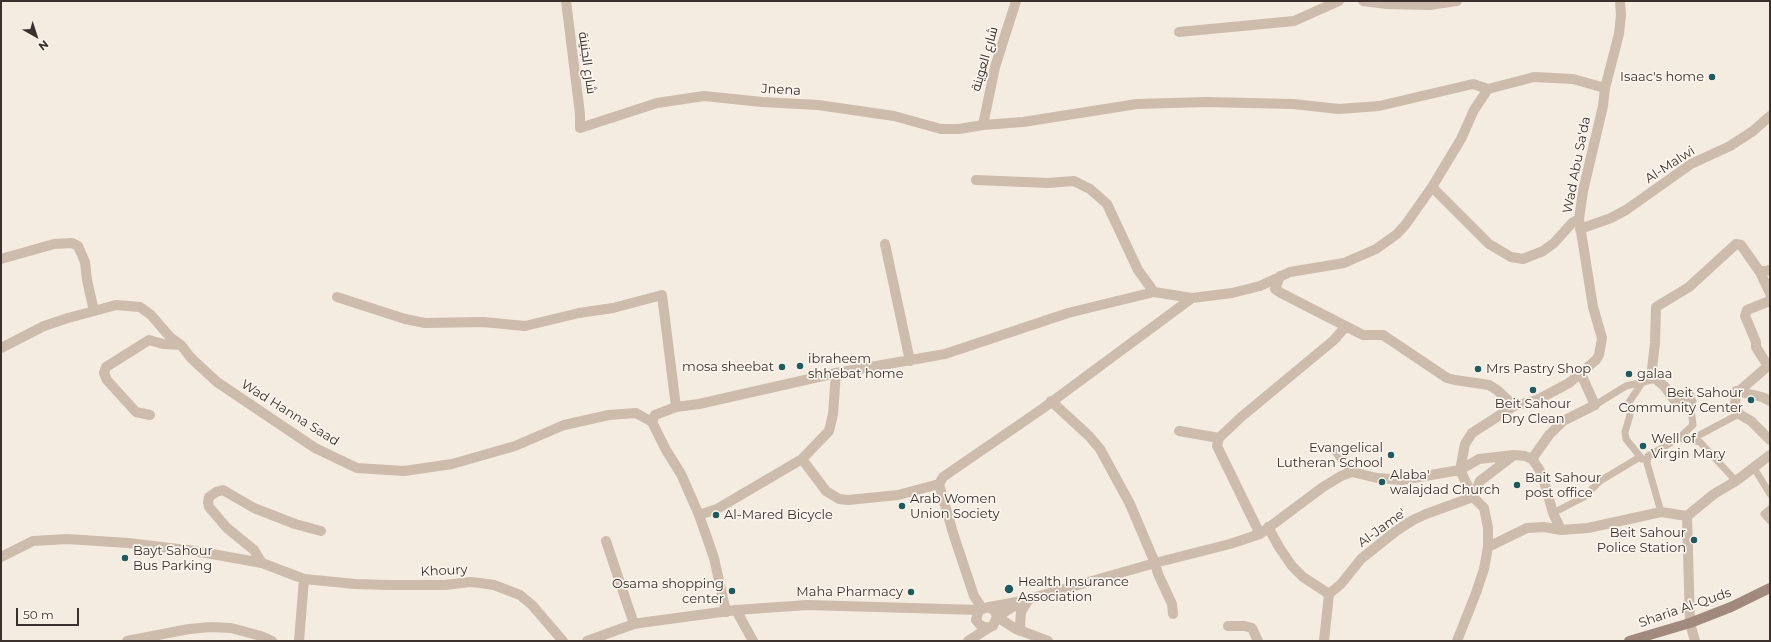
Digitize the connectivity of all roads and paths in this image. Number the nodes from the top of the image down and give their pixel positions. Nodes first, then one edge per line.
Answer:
1 (566, 1) edge
2 (1016, 1) edge
3 (1339, 1) edge
4 (1362, 1) edge
5 (1457, 1) edge
6 (1620, 1) edge
7 (1179, 32) dead end
8 (1605, 88) junction
9 (1488, 89) junction
10 (1770, 116) edge
11 (983, 124) junction
12 (976, 180) dead end
13 (1432, 187) junction
14 (1579, 224) junction
15 (885, 244) dead end
16 (1, 259) edge
17 (1765, 271) edge
18 (1273, 289) junction
19 (1154, 292) junction
20 (1770, 293) edge
21 (337, 297) dead end
22 (1192, 298) junction
23 (1770, 299) edge
24 (94, 311) junction
25 (1346, 326) junction
26 (180, 345) junction
27 (1, 348) edge
28 (910, 361) junction
29 (836, 373) junction
30 (1581, 374) junction
31 (1656, 379) junction
32 (1642, 383) junction
33 (1737, 392) junction
34 (1690, 396) joint
35 (1051, 401) junction
36 (1770, 401) edge
37 (1595, 405) junction
38 (1514, 406) junction
39 (676, 407) junction
40 (1739, 414) junction
41 (150, 415) dead end
42 (652, 422) junction
43 (1179, 431) dead end
44 (1219, 438) junction
45 (1679, 438) junction
46 (1690, 440) junction
47 (1770, 440) edge
48 (1334, 448) dead end
49 (1514, 455) junction
50 (1770, 455) edge
51 (1640, 457) junction
52 (802, 459) junction
53 (1532, 459) junction
54 (1647, 463) junction
55 (1754, 468) junction
56 (1460, 470) junction
57 (1352, 472) junction
58 (1736, 481) junction
59 (939, 484) junction
60 (1770, 494) edge
61 (1473, 497) junction
62 (1770, 509) edge
63 (1661, 512) junction
64 (1553, 513) junction
65 (700, 515) junction
66 (1687, 516) junction
67 (1770, 521) edge
68 (1268, 527) junction
69 (1561, 530) junction
70 (321, 531) dead end
71 (1260, 534) junction
72 (606, 541) dead end
73 (1488, 547) junction
74 (1, 557) edge
75 (262, 563) junction
76 (1155, 563) junction
77 (304, 579) junction
78 (1770, 588) edge
79 (1328, 594) junction
80 (1026, 600) junction
81 (983, 608) junction
82 (731, 611) junction
83 (1173, 614) dead end
84 (997, 617) junction
85 (978, 623) junction
86 (1690, 623) junction
87 (634, 624) junction
88 (1228, 626) dead end
89 (990, 627) junction
90 (1019, 630) junction
91 (127, 641) edge
92 (272, 641) edge
93 (298, 641) edge
94 (562, 641) edge
95 (587, 641) edge
96 (753, 641) edge
97 (964, 641) edge
98 (968, 641) edge
99 (1048, 641) edge
100 (1258, 641) edge
101 (1324, 641) edge
102 (1457, 641) edge
103 (1629, 641) edge
104 (1695, 641) edge

1 - 11 street, Jnena
2 - 11 street, شارع العوينة
3 - 7 street
4 - 5 street
6 - 8 street, Wad Abu Sa'da
8 - 9 street
8 - 14 street, Wad Abu Sa'da
9 - 11 street
9 - 13 street
10 - 14 street, Al-Malwi
12 - 19 street
13 - 14 street
13 - 18 street
14 - 30 street, Wad Abu Sa'da
15 - 28 street
16 - 24 street
17 - 20 street
17 - 31 street
18 - 22 street
18 - 25 street
19 - 22 street
19 - 28 street
21 - 39 street
22 - 35 street
23 - 33 street
24 - 26 street, Wad Hanna Saad
24 - 27 street, Wad Hanna Saad
25 - 38 street
25 - 44 street
26 - 41 street
26 - 42 street, Wad Hanna Saad
28 - 29 street
29 - 39 street
29 - 52 street
30 - 37 street
30 - 38 street, Wad Abu Sa'da
31 - 32 street
31 - 34 street
32 - 37 street
32 - 51 street
33 - 36 street
33 - 40 street
34 - 45 street
35 - 59 street
35 - 76 street
37 - 53 street
38 - 56 street, Wad Abu Sa'da
39 - 42 street
40 - 46 street
40 - 47 street
42 - 65 street
43 - 44 street
44 - 71 street
45 - 46 street
45 - 54 street
46 - 58 street
48 - 57 street
49 - 53 street
49 - 56 street
49 - 61 street
50 - 55 street
51 - 54 street
51 - 64 street
52 - 59 street
52 - 65 street
53 - 64 street
54 - 63 street
55 - 58 street
55 - 60 street
56 - 57 street
56 - 61 street
57 - 68 street
58 - 66 street
59 - 81 street
61 - 73 street
61 - 79 street, Al-Jame'
62 - 67 street
63 - 66 street
63 - 69 street
64 - 69 street
65 - 82 street
66 - 86 street
68 - 71 street
68 - 79 street
69 - 73 street
70 - 75 street
71 - 76 street
72 - 87 street
73 - 102 street
74 - 75 street, Khoury
75 - 77 street, Khoury
76 - 80 street
76 - 83 street
77 - 93 street
77 - 94 street, Khoury
78 - 86 main road, Sharia Al-Quds
79 - 101 street
80 - 81 street
80 - 84 street
80 - 90 street
81 - 82 street
81 - 84 street
81 - 85 street
82 - 87 street
82 - 96 street
84 - 89 street
84 - 90 street
85 - 89 street
85 - 97 street
86 - 103 main road, Sharia Al-Quds
86 - 104 street
87 - 95 street
88 - 100 street
89 - 90 street
89 - 98 street
90 - 99 street
91 - 92 street

